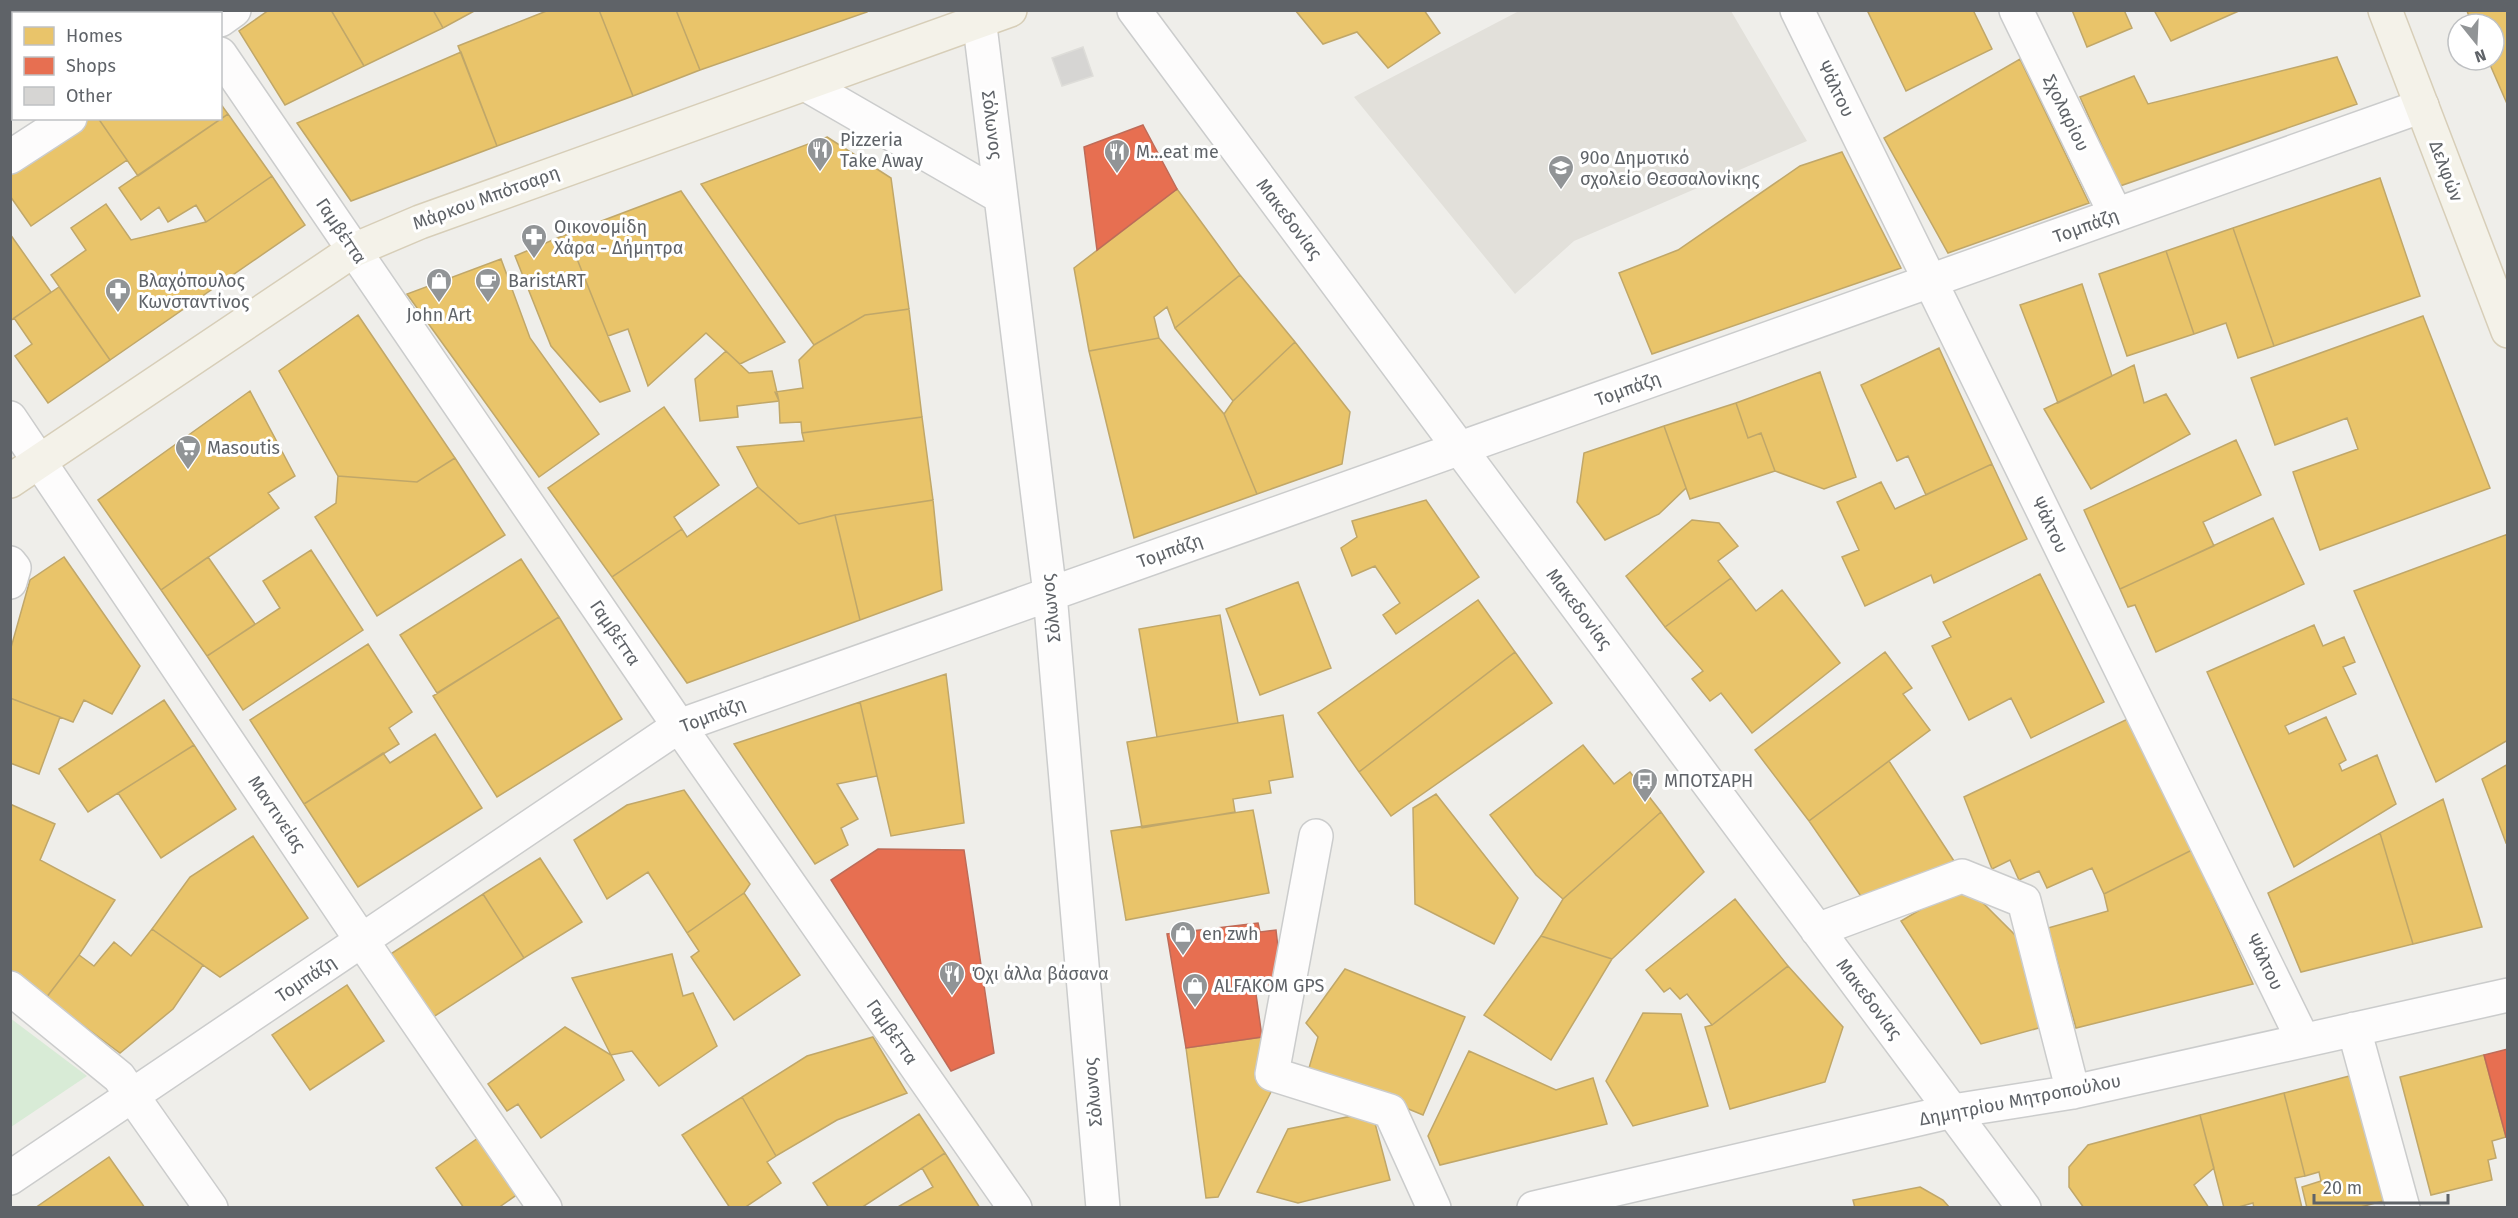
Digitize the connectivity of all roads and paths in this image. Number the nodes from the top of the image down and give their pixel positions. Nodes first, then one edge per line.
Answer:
1 (1010, 10) edge
2 (1134, 10) edge
3 (1797, 10) edge
4 (2016, 10) edge
5 (2385, 10) edge
6 (978, 16) edge
7 (222, 57) edge
8 (805, 84) junction
9 (2421, 106) junction
10 (67, 120) edge
11 (10, 157) edge
12 (1001, 197) junction
13 (2116, 215) junction
14 (354, 250) junction
15 (1930, 281) junction
16 (2508, 331) edge
17 (10, 418) edge
18 (1460, 449) junction
19 (39, 460) junction
20 (10, 482) edge
21 (10, 563) edge
22 (10, 582) edge
23 (1050, 594) junction
24 (679, 726) junction
25 (1316, 836) dead end
26 (1818, 930) junction
27 (362, 940) junction
28 (10, 988) edge
29 (2508, 995) edge
30 (2354, 1029) junction
31 (2303, 1040) junction
32 (2073, 1092) junction
33 (132, 1096) junction
34 (1953, 1112) junction
35 (10, 1178) edge
36 (211, 1208) edge
37 (545, 1208) edge
38 (1015, 1208) edge
39 (1103, 1208) edge
40 (1434, 1208) edge
41 (1534, 1208) edge
42 (2024, 1208) edge
43 (2403, 1208) edge

1 - 6 main road, Μάρκου Μπότσαρη
2 - 18 street, Μακεδονίας
3 - 15 street, Ψάλτου
4 - 13 street, Σχολαρίου
5 - 9 main road, Δελφών
6 - 8 main road, Μάρκου Μπότσαρη
6 - 12 street, Σόλωνος
7 - 14 street, Γαμβέττα
8 - 12 street
8 - 14 main road, Μάρκου Μπότσαρη
9 - 13 street, Τομπάζη
9 - 16 main road, Δελφών
10 - 11 street
12 - 23 street, Σόλωνος
13 - 15 street, Τομπάζη
14 - 19 main road, Μάρκου Μπότσαρη
14 - 24 street, Γαμβέττα
15 - 18 street, Τομπάζη
15 - 31 street, Ψάλτου
17 - 19 street, Μαντινείας
18 - 23 street, Τομπάζη
18 - 26 street, Μακεδονίας
19 - 20 main road, Μάρκου Μπότσαρη
19 - 27 street, Μαντινείας
21 - 22 street
23 - 24 street, Τομπάζη
23 - 39 street, Σόλωνος
24 - 27 street, Τομπάζη
24 - 38 street, Γαμβέττα
25 - 40 street
26 - 32 street
26 - 34 street, Μακεδονίας
27 - 33 street, Τομπάζη
27 - 37 street, Μαντινείας
28 - 33 street
29 - 30 street, Δημητρίου Μητροπούλου
30 - 31 street, Δημητρίου Μητροπούλου
30 - 43 street
31 - 32 street, Δημητρίου Μητροπούλου
32 - 34 street, Δημητρίου Μητροπούλου
33 - 35 street, Τομπάζη
33 - 36 street
34 - 41 street, Δημητρίου Μητροπούλου
34 - 42 street, Μακεδονίας

